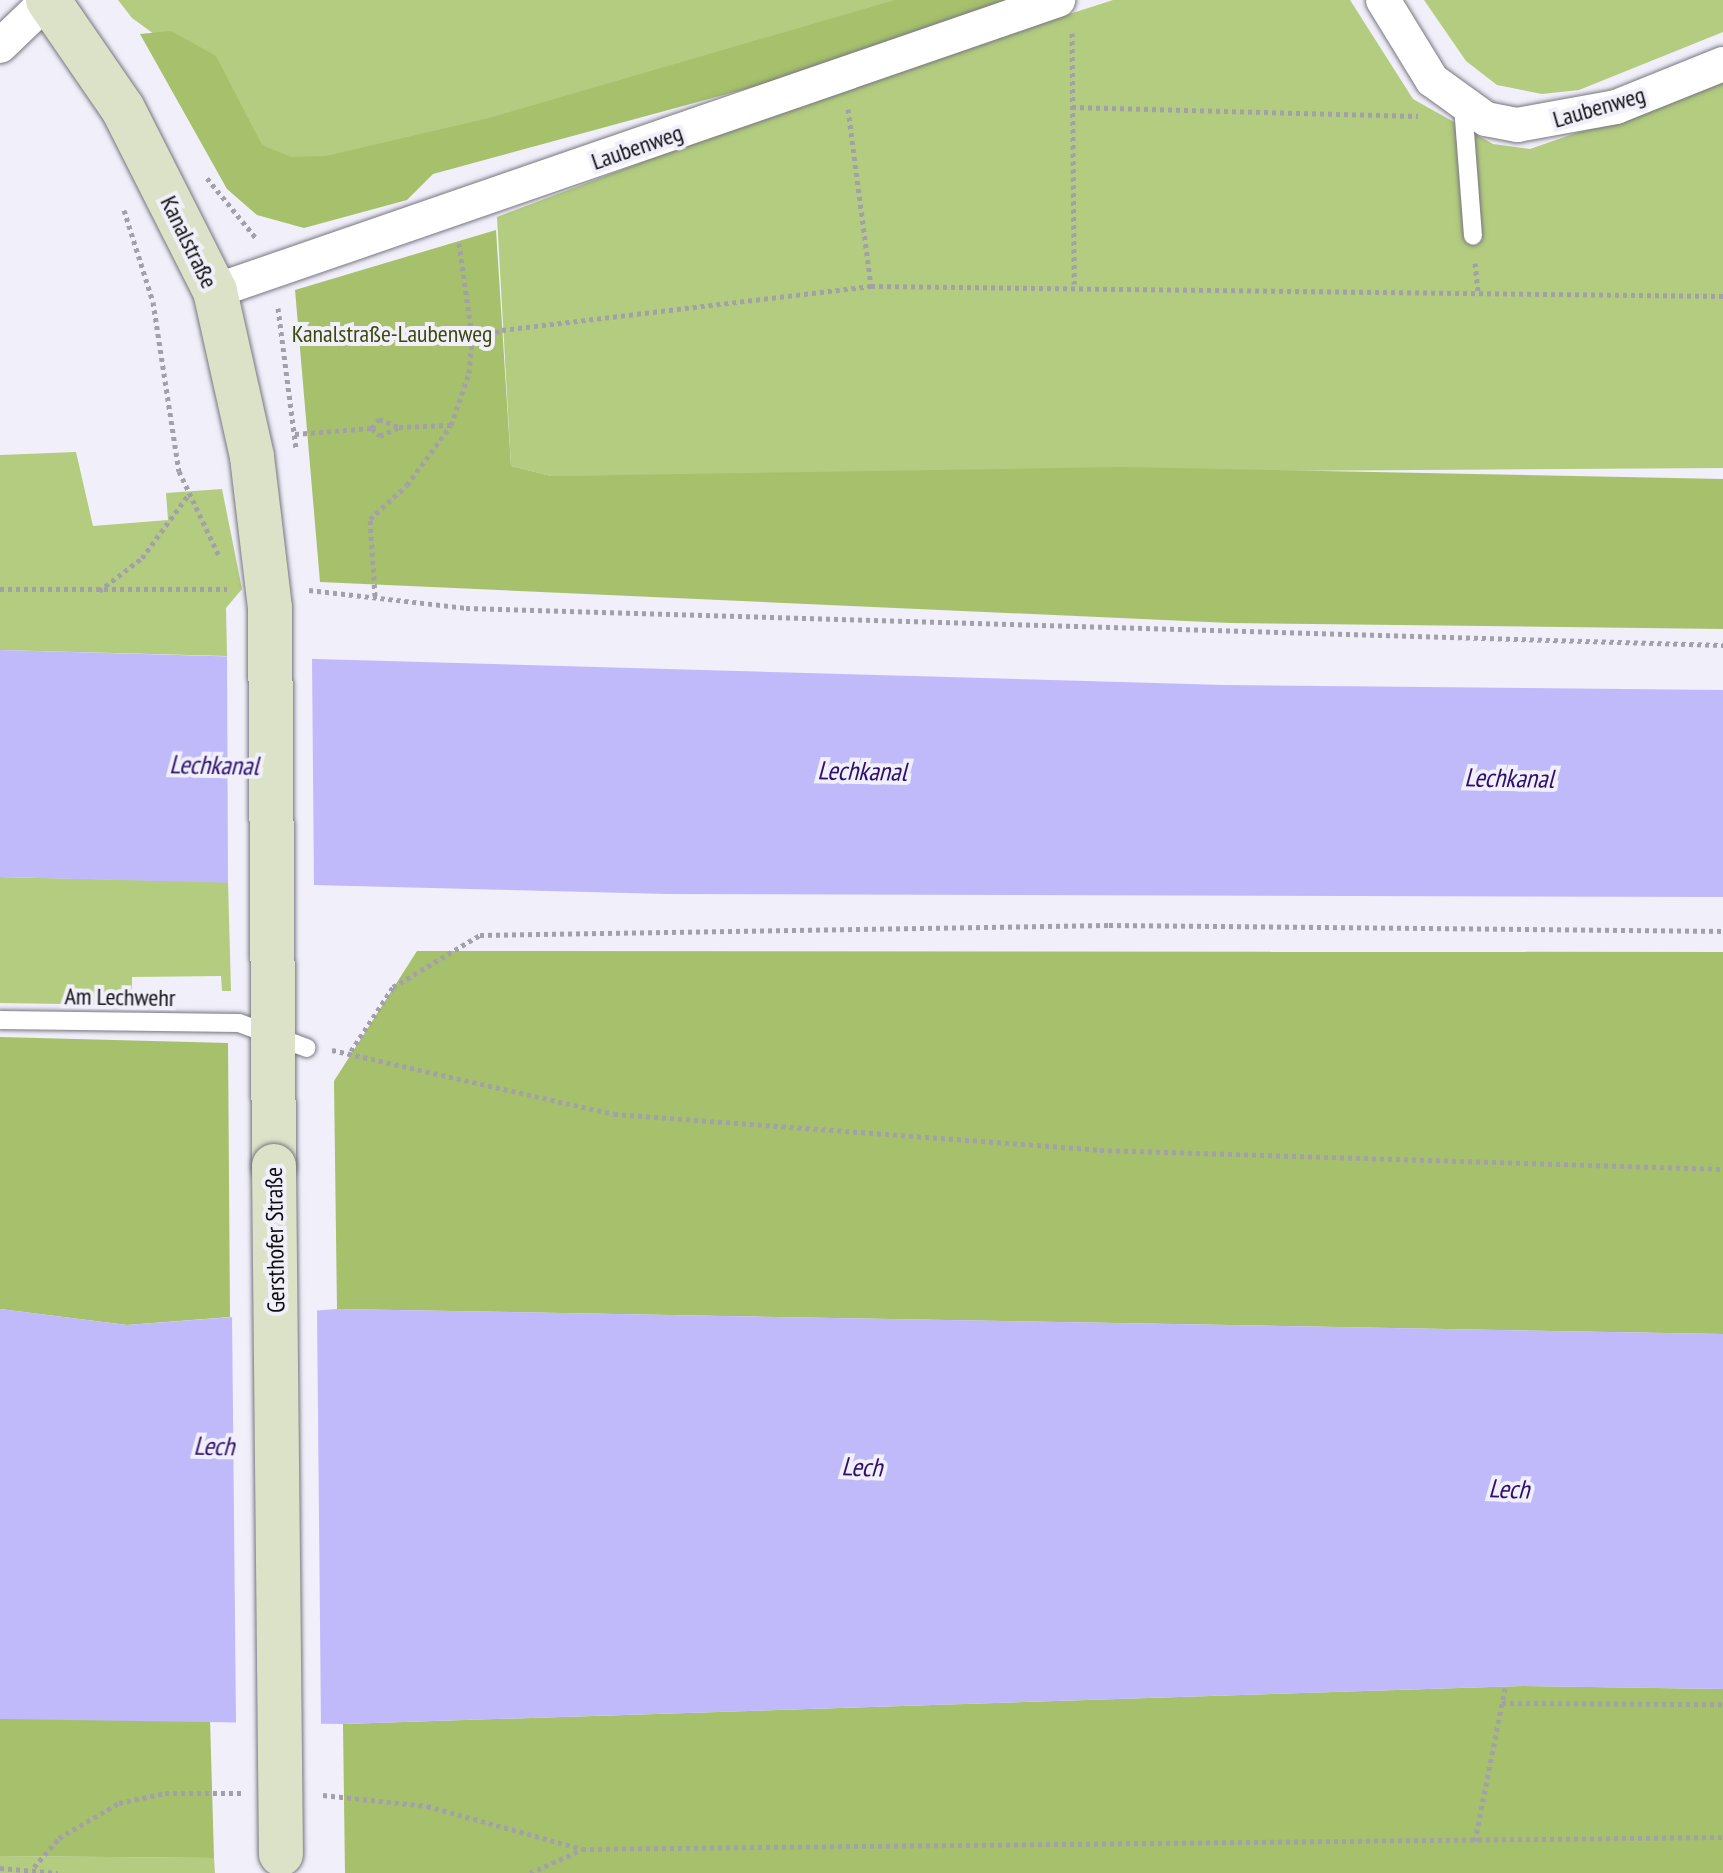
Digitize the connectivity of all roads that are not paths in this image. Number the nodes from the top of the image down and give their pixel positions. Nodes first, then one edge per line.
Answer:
1 (48, 0) edge
2 (1383, 0) edge
3 (1065, 13) edge
4 (0, 46) edge
5 (1723, 64) edge
6 (1463, 106) junction
7 (1473, 236) dead end
8 (215, 291) junction
9 (259, 596) joint
10 (0, 1020) edge
11 (273, 1035) junction
12 (282, 1863) edge

1 - 4 street
1 - 8 main road, Kanalstraße
2 - 6 street, Laubenweg
3 - 8 street, Laubenweg
5 - 6 street, Laubenweg
6 - 7 lane
8 - 9 main road, Kanalstraße
9 - 11 main road, Gersthofer Straße
10 - 11 lane, Am Lechwehr
11 - 12 main road, Gersthofer Straße, bridge

